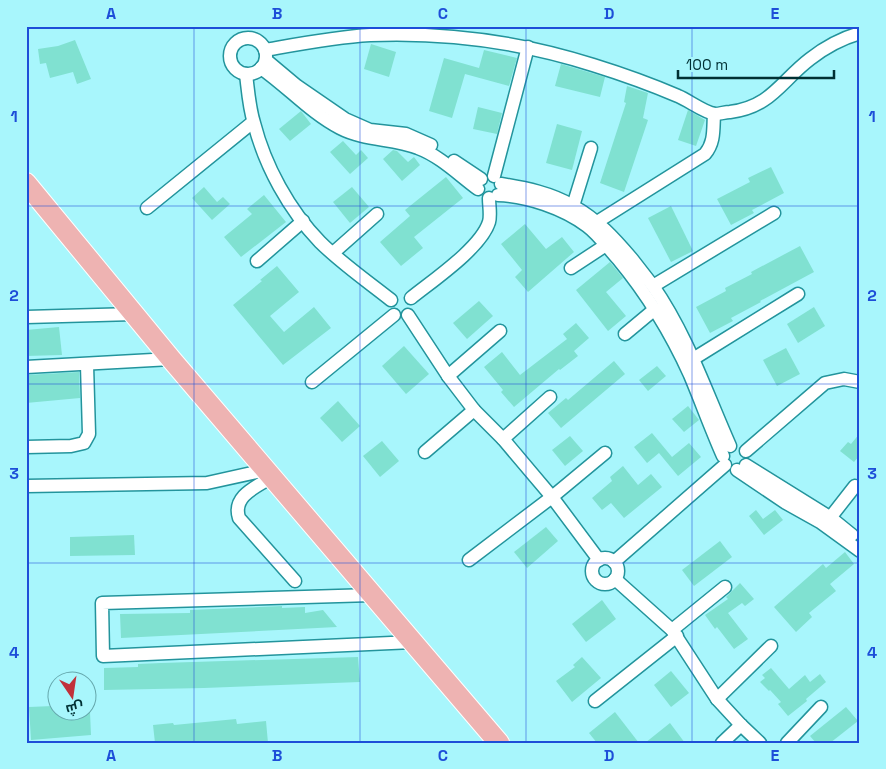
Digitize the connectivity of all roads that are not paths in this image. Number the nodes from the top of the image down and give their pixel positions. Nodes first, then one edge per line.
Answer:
1 (860, 33) edge
2 (528, 47) junction
3 (264, 59) junction
4 (246, 74) junction
5 (714, 114) junction
6 (253, 122) junction
7 (591, 148) dead end
8 (26, 183) edge
9 (480, 184) junction
10 (496, 188) junction
11 (573, 206) junction
12 (147, 208) dead end
13 (377, 214) dead end
14 (774, 214) dead end
15 (303, 221) junction
16 (597, 222) junction
17 (606, 245) junction
18 (333, 254) junction
19 (257, 261) dead end
20 (570, 268) dead end
21 (653, 286) junction
22 (798, 294) dead end
23 (411, 298) junction
24 (391, 300) junction
25 (655, 309) junction
26 (134, 314) junction
27 (394, 315) junction
28 (408, 315) junction
29 (26, 317) edge
30 (500, 331) dead end
31 (625, 334) dead end
32 (171, 359) junction
33 (693, 359) junction
34 (87, 365) junction
35 (26, 367) edge
36 (448, 376) junction
37 (312, 382) dead end
38 (860, 382) edge
39 (550, 397) dead end
40 (474, 410) junction
41 (503, 439) junction
42 (26, 447) edge
43 (425, 452) dead end
44 (606, 454) dead end
45 (732, 461) junction
46 (269, 473) junction
47 (26, 486) edge
48 (855, 486) dead end
49 (552, 497) junction
50 (827, 521) junction
51 (860, 541) edge
52 (860, 551) edge
53 (469, 560) dead end
54 (599, 560) junction
55 (614, 562) junction
56 (615, 578) junction
57 (295, 581) dead end
58 (725, 587) dead end
59 (372, 594) junction
60 (674, 633) junction
61 (413, 642) junction
62 (771, 646) dead end
63 (717, 699) junction
64 (595, 701) dead end
65 (821, 706) dead end
66 (741, 725) junction
67 (498, 743) edge
68 (722, 743) edge
69 (760, 743) edge
70 (787, 743) edge

1 - 5 street
2 - 3 street
2 - 5 street
2 - 10 street
3 - 4 street
3 - 4 street
3 - 9 street
4 - 6 street
5 - 16 street
6 - 12 street
6 - 15 street
7 - 11 street
8 - 26 main road
9 - 10 street
9 - 10 street
10 - 11 street
10 - 17 street
10 - 23 street
11 - 16 street
13 - 18 street
14 - 21 street
15 - 18 street
15 - 19 street
16 - 21 street
17 - 20 street
17 - 25 street
18 - 24 street
21 - 33 street
22 - 33 street
23 - 24 street
23 - 28 street
24 - 27 street
25 - 31 street
25 - 45 street
26 - 29 street
26 - 32 main road
27 - 28 street
27 - 37 street
28 - 36 street
30 - 36 street
32 - 34 street
32 - 46 main road
33 - 45 street
34 - 35 street
34 - 42 street
36 - 40 street
38 - 45 street
39 - 41 street
40 - 41 street
40 - 43 street
41 - 49 street
44 - 49 street
45 - 50 street
45 - 55 street
46 - 47 street
46 - 57 street
46 - 59 main road
48 - 50 street
49 - 53 street
49 - 54 street
50 - 51 street
50 - 52 street
54 - 55 street
54 - 56 street
55 - 56 street
56 - 60 street
58 - 60 street
59 - 61 main road
59 - 61 street
60 - 63 street
60 - 64 street
61 - 67 main road
62 - 63 street
63 - 66 street
65 - 70 street
66 - 68 street
66 - 69 street

